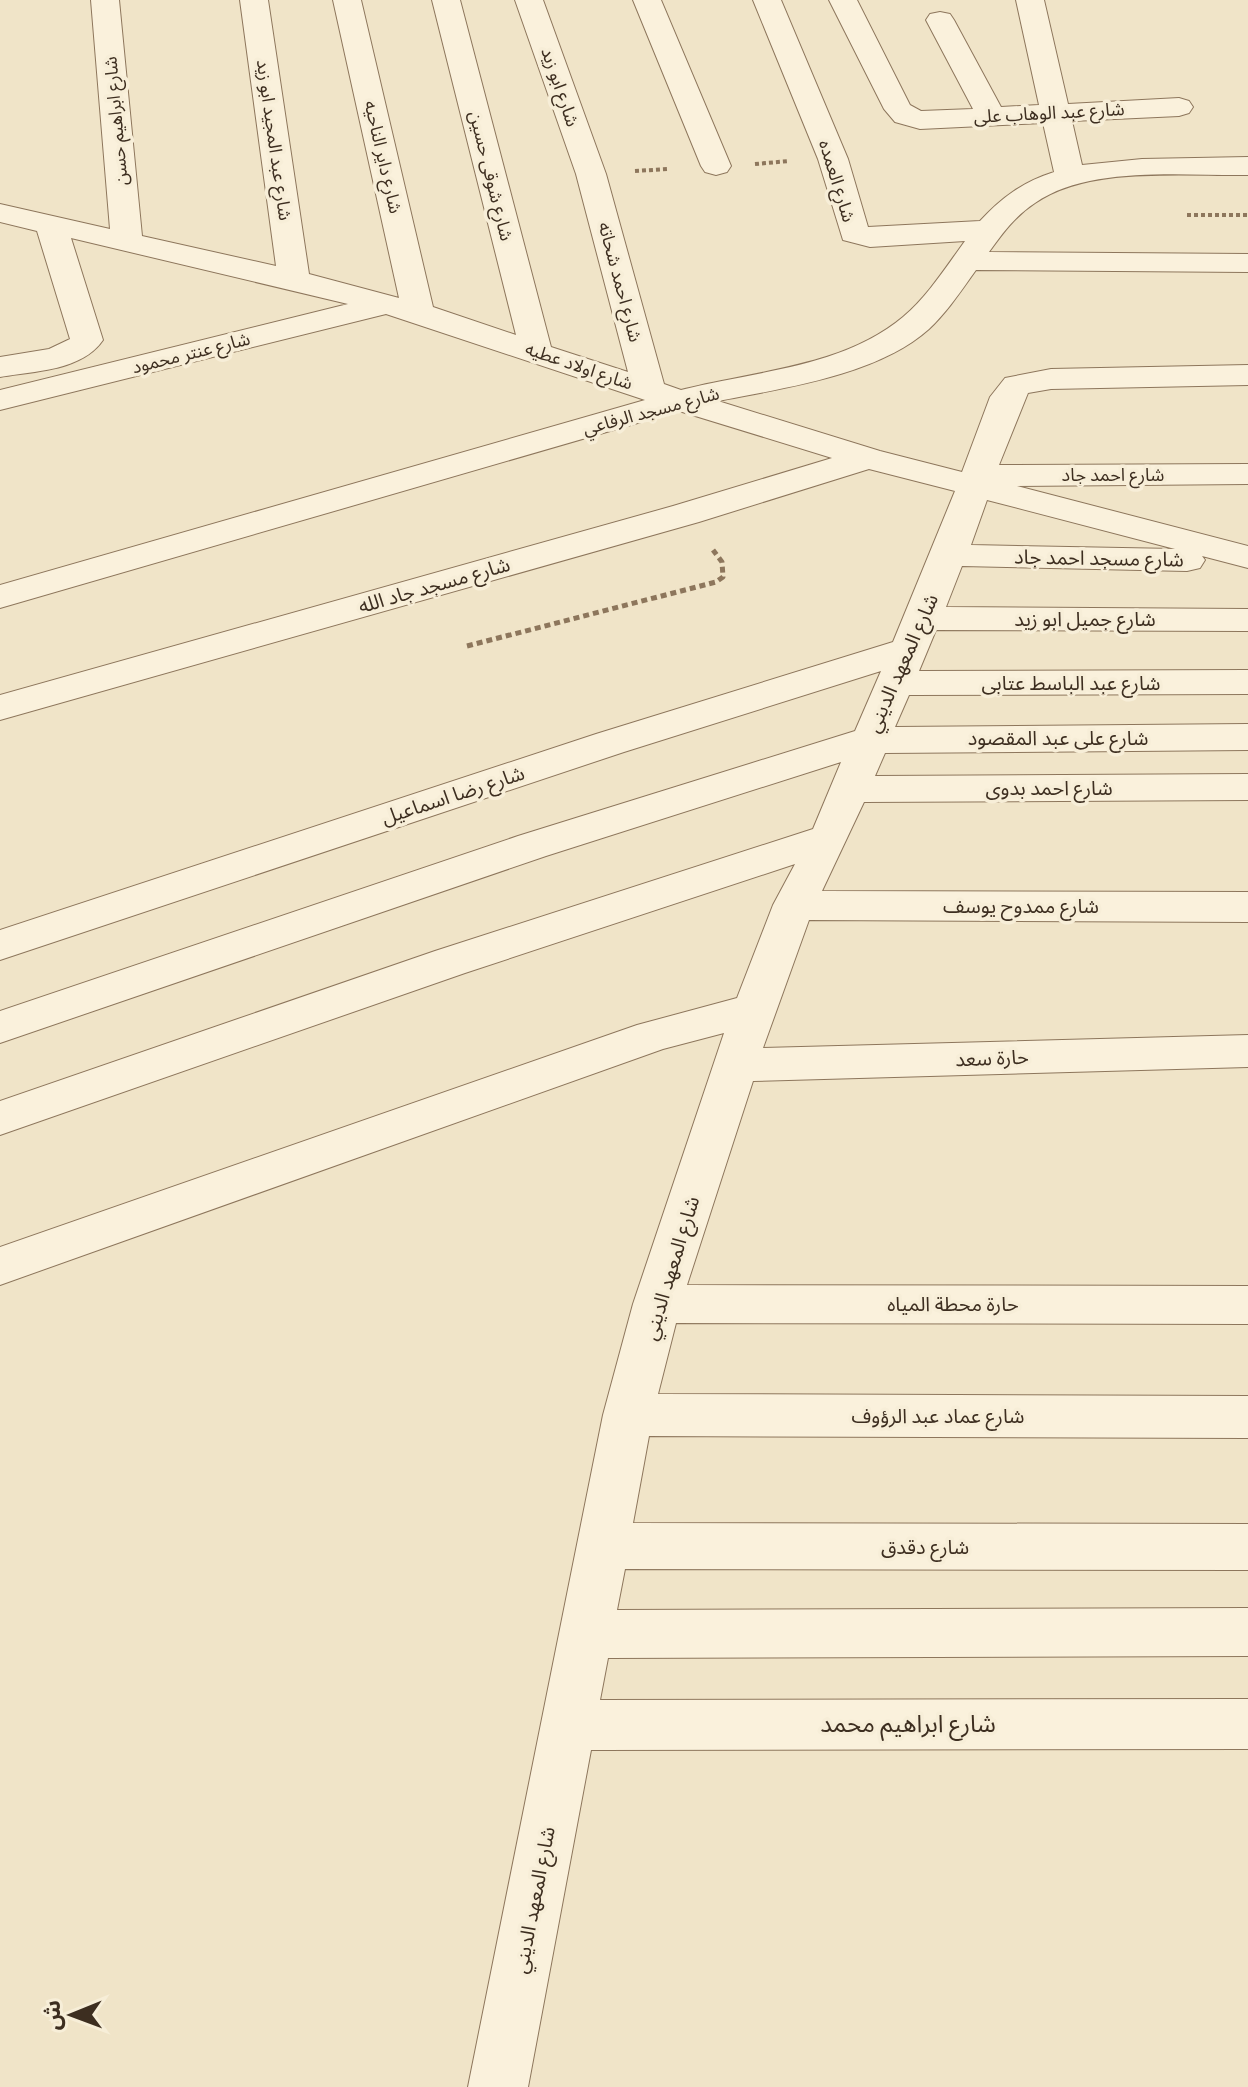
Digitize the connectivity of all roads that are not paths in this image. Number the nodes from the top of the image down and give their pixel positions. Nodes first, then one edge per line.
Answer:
1 (105, 0) edge
2 (254, 0) edge
3 (347, 0) edge
4 (446, 0) edge
5 (529, 0) edge
6 (647, 0) edge
7 (767, 0) edge
8 (843, 0) edge
9 (1030, 0) edge
10 (940, 20) dead end
11 (1179, 107) dead end
12 (1056, 113) junction
13 (991, 116) junction
14 (716, 166) dead end
15 (1248, 166) edge
16 (591, 174) joint
17 (1070, 176) junction
18 (0, 213) edge
19 (51, 225) junction
20 (992, 230) junction
21 (127, 241) junction
22 (967, 261) junction
23 (1248, 263) edge
24 (294, 280) junction
25 (382, 306) junction
26 (418, 313) junction
27 (536, 351) junction
28 (0, 367) edge
29 (1248, 375) edge
30 (664, 395) junction
31 (0, 400) edge
32 (868, 458) junction
33 (1248, 474) edge
34 (976, 482) junction
35 (949, 555) junction
36 (1248, 559) edge
37 (0, 597) edge
38 (1248, 620) edge
39 (908, 650) junction
40 (1248, 682) edge
41 (0, 708) edge
42 (1248, 737) edge
43 (869, 740) junction
44 (1248, 787) edge
45 (850, 789) junction
46 (829, 838) junction
47 (794, 905) junction
48 (1248, 907) edge
49 (0, 945) edge
50 (754, 1009) junction
51 (0, 1027) edge
52 (1248, 1051) edge
53 (735, 1065) junction
54 (0, 1118) edge
55 (0, 1266) edge
56 (657, 1304) junction
57 (1248, 1305) edge
58 (628, 1415) junction
59 (1248, 1417) edge
60 (603, 1546) junction
61 (1248, 1547) edge
62 (1248, 1632) edge
63 (586, 1634) junction
64 (1248, 1724) edge
65 (567, 1725) junction
66 (498, 2087) edge

1 - 21 street, شارع ابراهيم حسن
2 - 24 street, شارع عبد المجيد ابو زيد
3 - 26 street, شارع داير الناحيه
4 - 27 street, شارع شوقى حسين
5 - 16 street, شارع ابو زيد
6 - 14 street
7 - 20 street, شارع العمده
8 - 13 street, شارع عبد الوهاب على
9 - 12 street
10 - 13 street
11 - 12 street, شارع عبد الوهاب على
12 - 13 street, شارع عبد الوهاب على
12 - 17 street
15 - 17 street, شارع مسجد الرفاعي
16 - 30 street, شارع احمد شحاته
17 - 20 street, شارع مسجد الرفاعي
18 - 19 street, شارع اولاد عطيه
19 - 21 street, شارع اولاد عطيه
19 - 28 street
20 - 22 street, شارع مسجد الرفاعي
21 - 24 street, شارع اولاد عطيه
22 - 23 street
22 - 30 street, شارع مسجد الرفاعي
24 - 25 street, شارع اولاد عطيه
25 - 26 street, شارع اولاد عطيه
25 - 31 street, شارع عنتر محمود
26 - 27 street, شارع اولاد عطيه
27 - 30 street, شارع اولاد عطيه
29 - 34 street, شارع المعهد الديني
30 - 32 street, شارع اولاد عطيه
30 - 37 street, شارع مسجد الرفاعي
32 - 34 street, شارع اولاد عطيه
32 - 41 street, شارع مسجد جاد الله
33 - 34 street, شارع احمد جاد
34 - 35 street, شارع المعهد الديني
34 - 36 street, شارع اولاد عطيه
35 - 36 street, شارع مسجد احمد جاد
35 - 39 street, شارع المعهد الديني
38 - 39 street, شارع جميل ابو زيد
39 - 40 street, شارع عبد الباسط عتابى
39 - 43 street, شارع المعهد الديني
39 - 49 street, شارع رضا اسماعيل
42 - 43 street, شارع على عبد المقصود
43 - 45 street, شارع المعهد الديني
43 - 51 street, شارع على عبد المقصود
44 - 45 street, شارع احمد بدوى
45 - 46 street, شارع المعهد الديني
46 - 47 street, شارع المعهد الديني
46 - 54 street
47 - 48 street, شارع ممدوح يوسف
47 - 50 street, شارع المعهد الديني
50 - 53 street, شارع المعهد الديني
50 - 55 street
52 - 53 street, حارة سعد
53 - 56 street, شارع المعهد الديني
56 - 57 street, حارة محطة المياه
56 - 58 street, شارع المعهد الديني
58 - 59 street, شارع عماد عبد الرؤوف
58 - 60 street, شارع المعهد الديني
60 - 61 street, شارع دقدق
60 - 63 street, شارع المعهد الديني
62 - 63 street
63 - 65 street, شارع المعهد الديني
64 - 65 street, شارع ابراهيم محمد
65 - 66 street, شارع المعهد الديني

